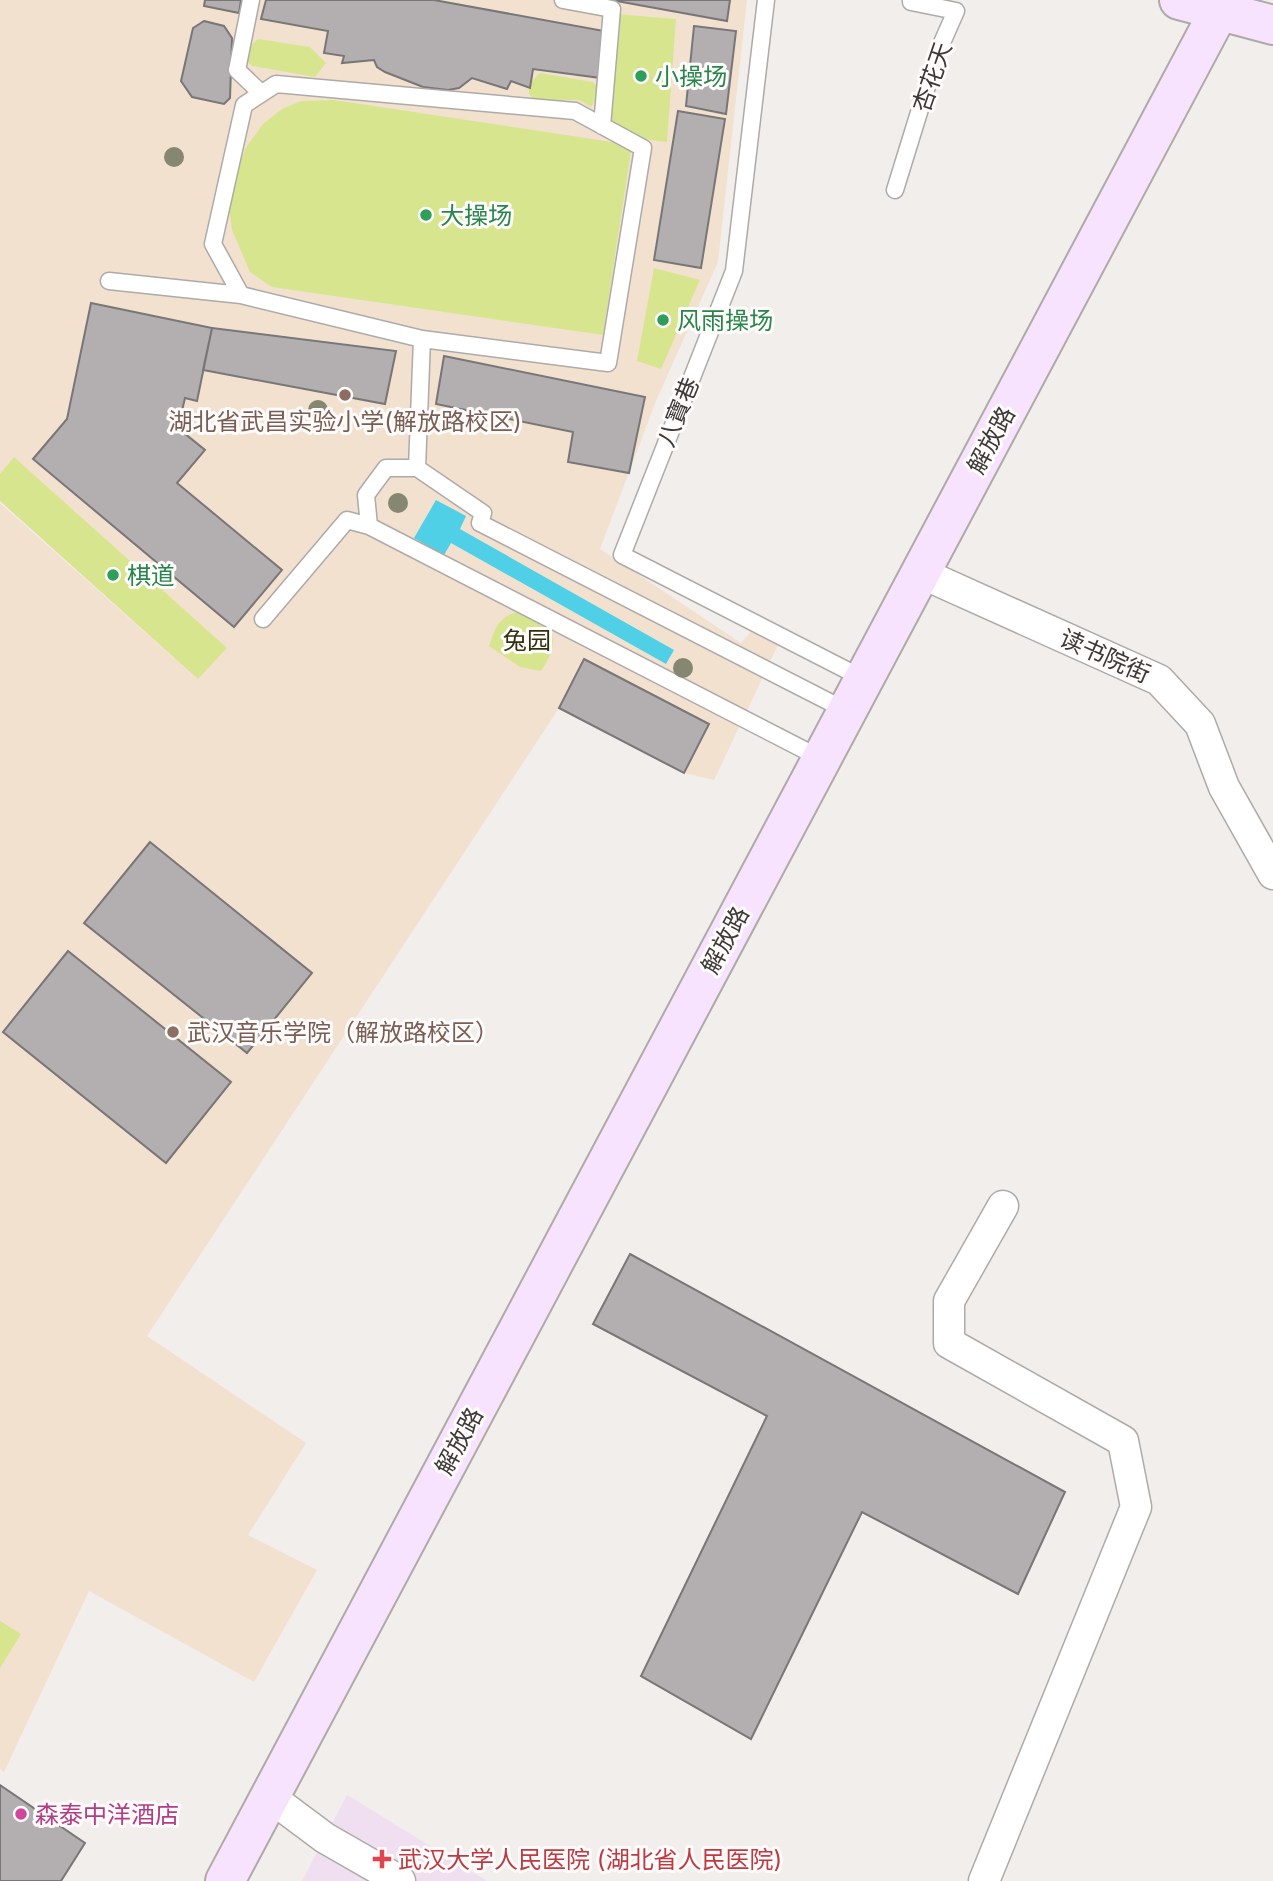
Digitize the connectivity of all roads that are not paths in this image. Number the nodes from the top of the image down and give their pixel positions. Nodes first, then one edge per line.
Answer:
1 (251, 0) edge
2 (563, 0) edge
3 (766, 0) edge
4 (911, 0) edge
5 (1179, 0) edge
6 (588, 2) edge
7 (1222, 5) edge
8 (1273, 25) edge
9 (261, 93) junction
10 (602, 126) junction
11 (895, 190) dead end
12 (110, 281) dead end
13 (241, 295) junction
14 (422, 339) junction
15 (417, 468) junction
16 (369, 526) junction
17 (920, 573) junction
18 (263, 619) dead end
19 (855, 695) junction
20 (822, 759) junction
21 (1273, 874) edge
22 (1003, 1206) dead end
23 (270, 1797) junction
24 (225, 1881) edge
25 (400, 1881) edge
26 (984, 1881) edge

1 - 9 lane
2 - 6 lane
3 - 19 lane, 八寶巷
4 - 11 lane, 杏花天
5 - 7 street
6 - 10 lane
7 - 8 street
7 - 17 street, 解放路
9 - 10 lane
9 - 13 lane
10 - 14 lane
12 - 13 lane
13 - 14 lane
14 - 15 lane
15 - 16 lane
15 - 19 lane
16 - 18 lane
16 - 20 lane
17 - 19 street, 解放路
17 - 21 street, 读书院街
19 - 20 street, 解放路
20 - 23 street, 解放路
22 - 26 street
23 - 24 street, 解放路
23 - 25 street

